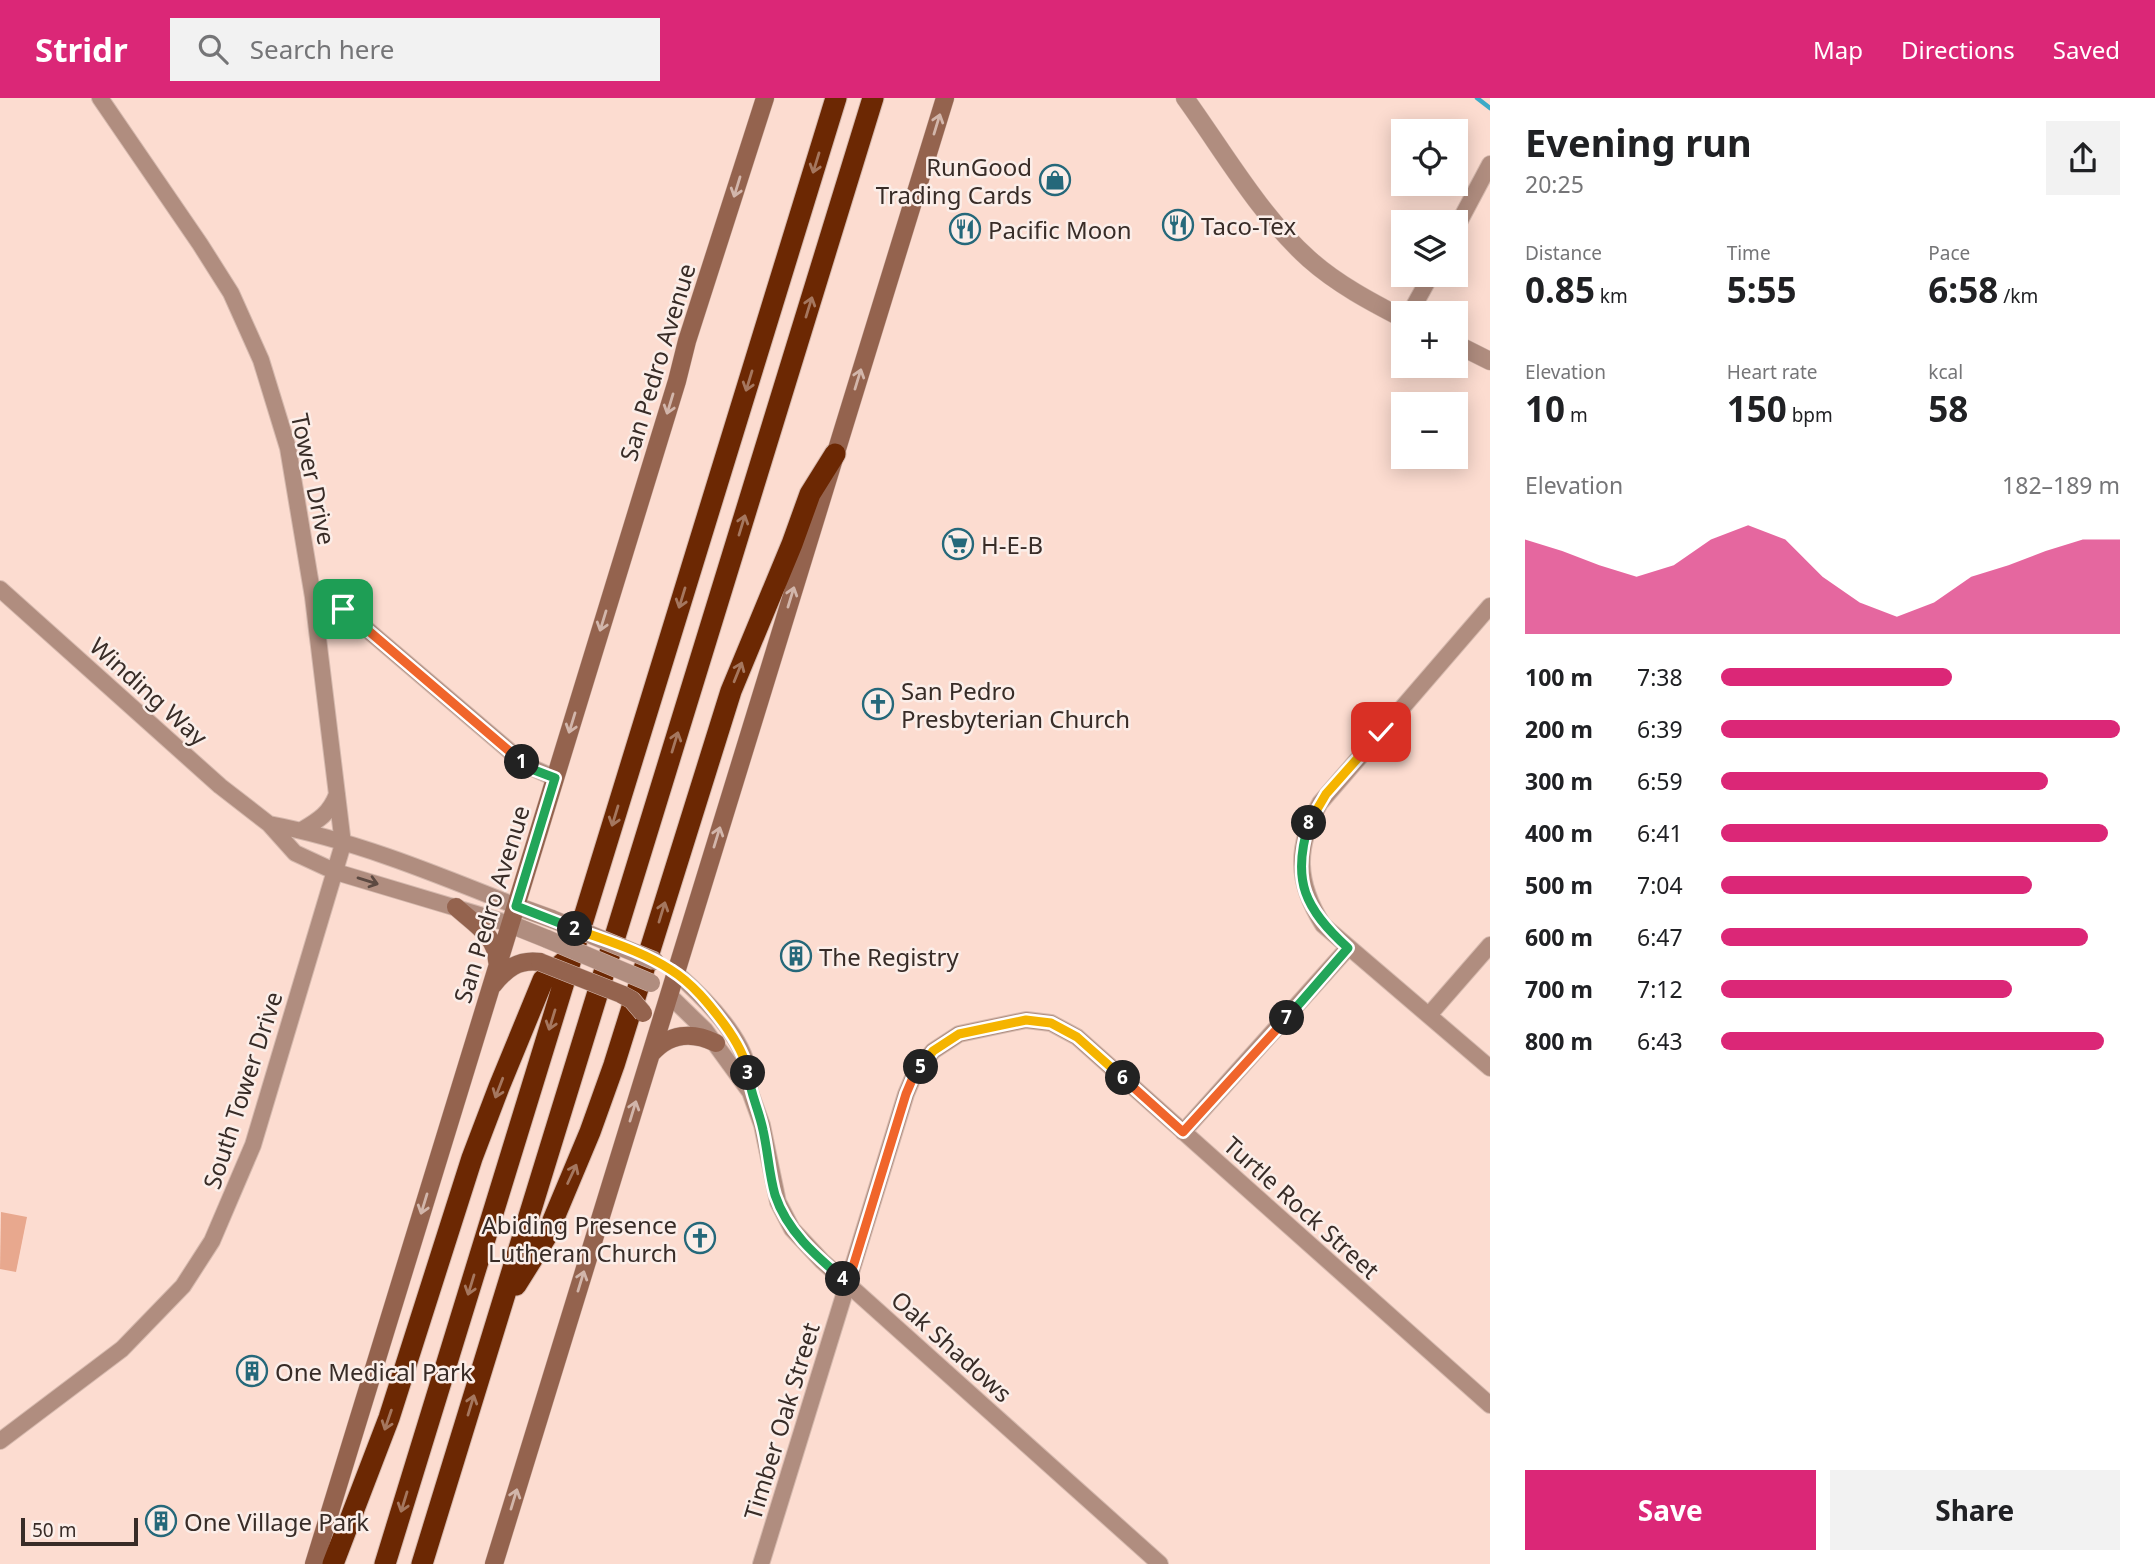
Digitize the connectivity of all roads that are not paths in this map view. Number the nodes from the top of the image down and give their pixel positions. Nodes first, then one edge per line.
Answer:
1 (100, 98) edge
2 (765, 98) edge
3 (836, 98) edge
4 (873, 98) edge
5 (945, 98) edge
6 (1185, 98) edge
7 (1490, 164) edge
8 (1466, 210) edge
9 (1391, 312) edge
10 (1468, 350) edge
11 (1490, 360) edge
12 (835, 454) junction
13 (0, 589) edge
14 (313, 597) junction
15 (1490, 606) edge
16 (555, 778) junction
17 (337, 794) junction
18 (269, 824) junction
19 (302, 830) junction
20 (343, 844) junction
21 (336, 872) junction
22 (439, 876) junction
23 (432, 901) junction
24 (516, 906) junction
25 (456, 907) junction
26 (510, 924) junction
27 (1490, 945) edge
28 (1348, 948) junction
29 (572, 955) junction
30 (497, 964) junction
31 (676, 973) junction
32 (490, 989) junction
33 (669, 995) junction
34 (1429, 1015) junction
35 (1006, 1024) joint
36 (716, 1043) junction
37 (652, 1050) junction
38 (1490, 1068) edge
39 (750, 1092) junction
40 (1183, 1132) junction
41 (848, 1283) junction
42 (501, 1307) junction
43 (1490, 1405) edge
44 (0, 1441) edge
45 (314, 1564) edge
46 (333, 1564) edge
47 (385, 1564) edge
48 (422, 1564) edge
49 (494, 1564) edge
50 (761, 1564) edge
51 (1160, 1564) edge

1 - 14 street, Tower Drive
2 -> 16 main road, San Pedro Avenue
3 -> 29 highway
42 -> 4 highway
12 -> 5 main road
6 - 9 street
7 - 8 street
10 - 11 street
31 -> 12 main road
42 -> 12 highway
13 - 18 street, Winding Way
14 - 16 street
14 - 17 street, Tower Drive
15 - 28 street
16 - 24 main road, San Pedro Avenue
17 - 19 street
17 - 20 street, Tower Drive
18 - 19 street, Winding Way
18 - 21 street, Winding Way
19 - 20 street, Winding Way
20 - 21 street, Tower Drive
20 - 22 street, Winding Way
21 -> 23 street, Winding Way
21 - 44 street, South Tower Drive
22 - 23 street
22 - 24 street, Winding Way
23 - 25 street, Winding Way
24 - 26 main road, San Pedro Avenue
24 - 31 street, bridge
25 - 26 street, Winding Way
25 - 30 main road
26 - 30 main road, San Pedro Avenue
26 - 33 street, bridge
27 - 34 street
28 - 34 street
28 - 40 street
29 -> 46 highway
29 -> 47 highway
30 - 32 main road, San Pedro Avenue
31 - 33 main road
31 - 39 street, Oak Shadows
32 - 37 main road, bridge
32 -> 45 main road, San Pedro Avenue
33 - 36 street, Oak Shadows
33 - 37 main road
34 - 38 street
35 - 40 street, Turtle Rock Street
35 - 41 street, Timber Oak Street
36 - 37 main road
36 - 39 street, Oak Shadows
49 -> 37 main road
39 - 41 street, Oak Shadows
40 - 43 street, Turtle Rock Street
41 - 50 street, Timber Oak Street
41 - 51 street, Oak Shadows
48 -> 42 highway

